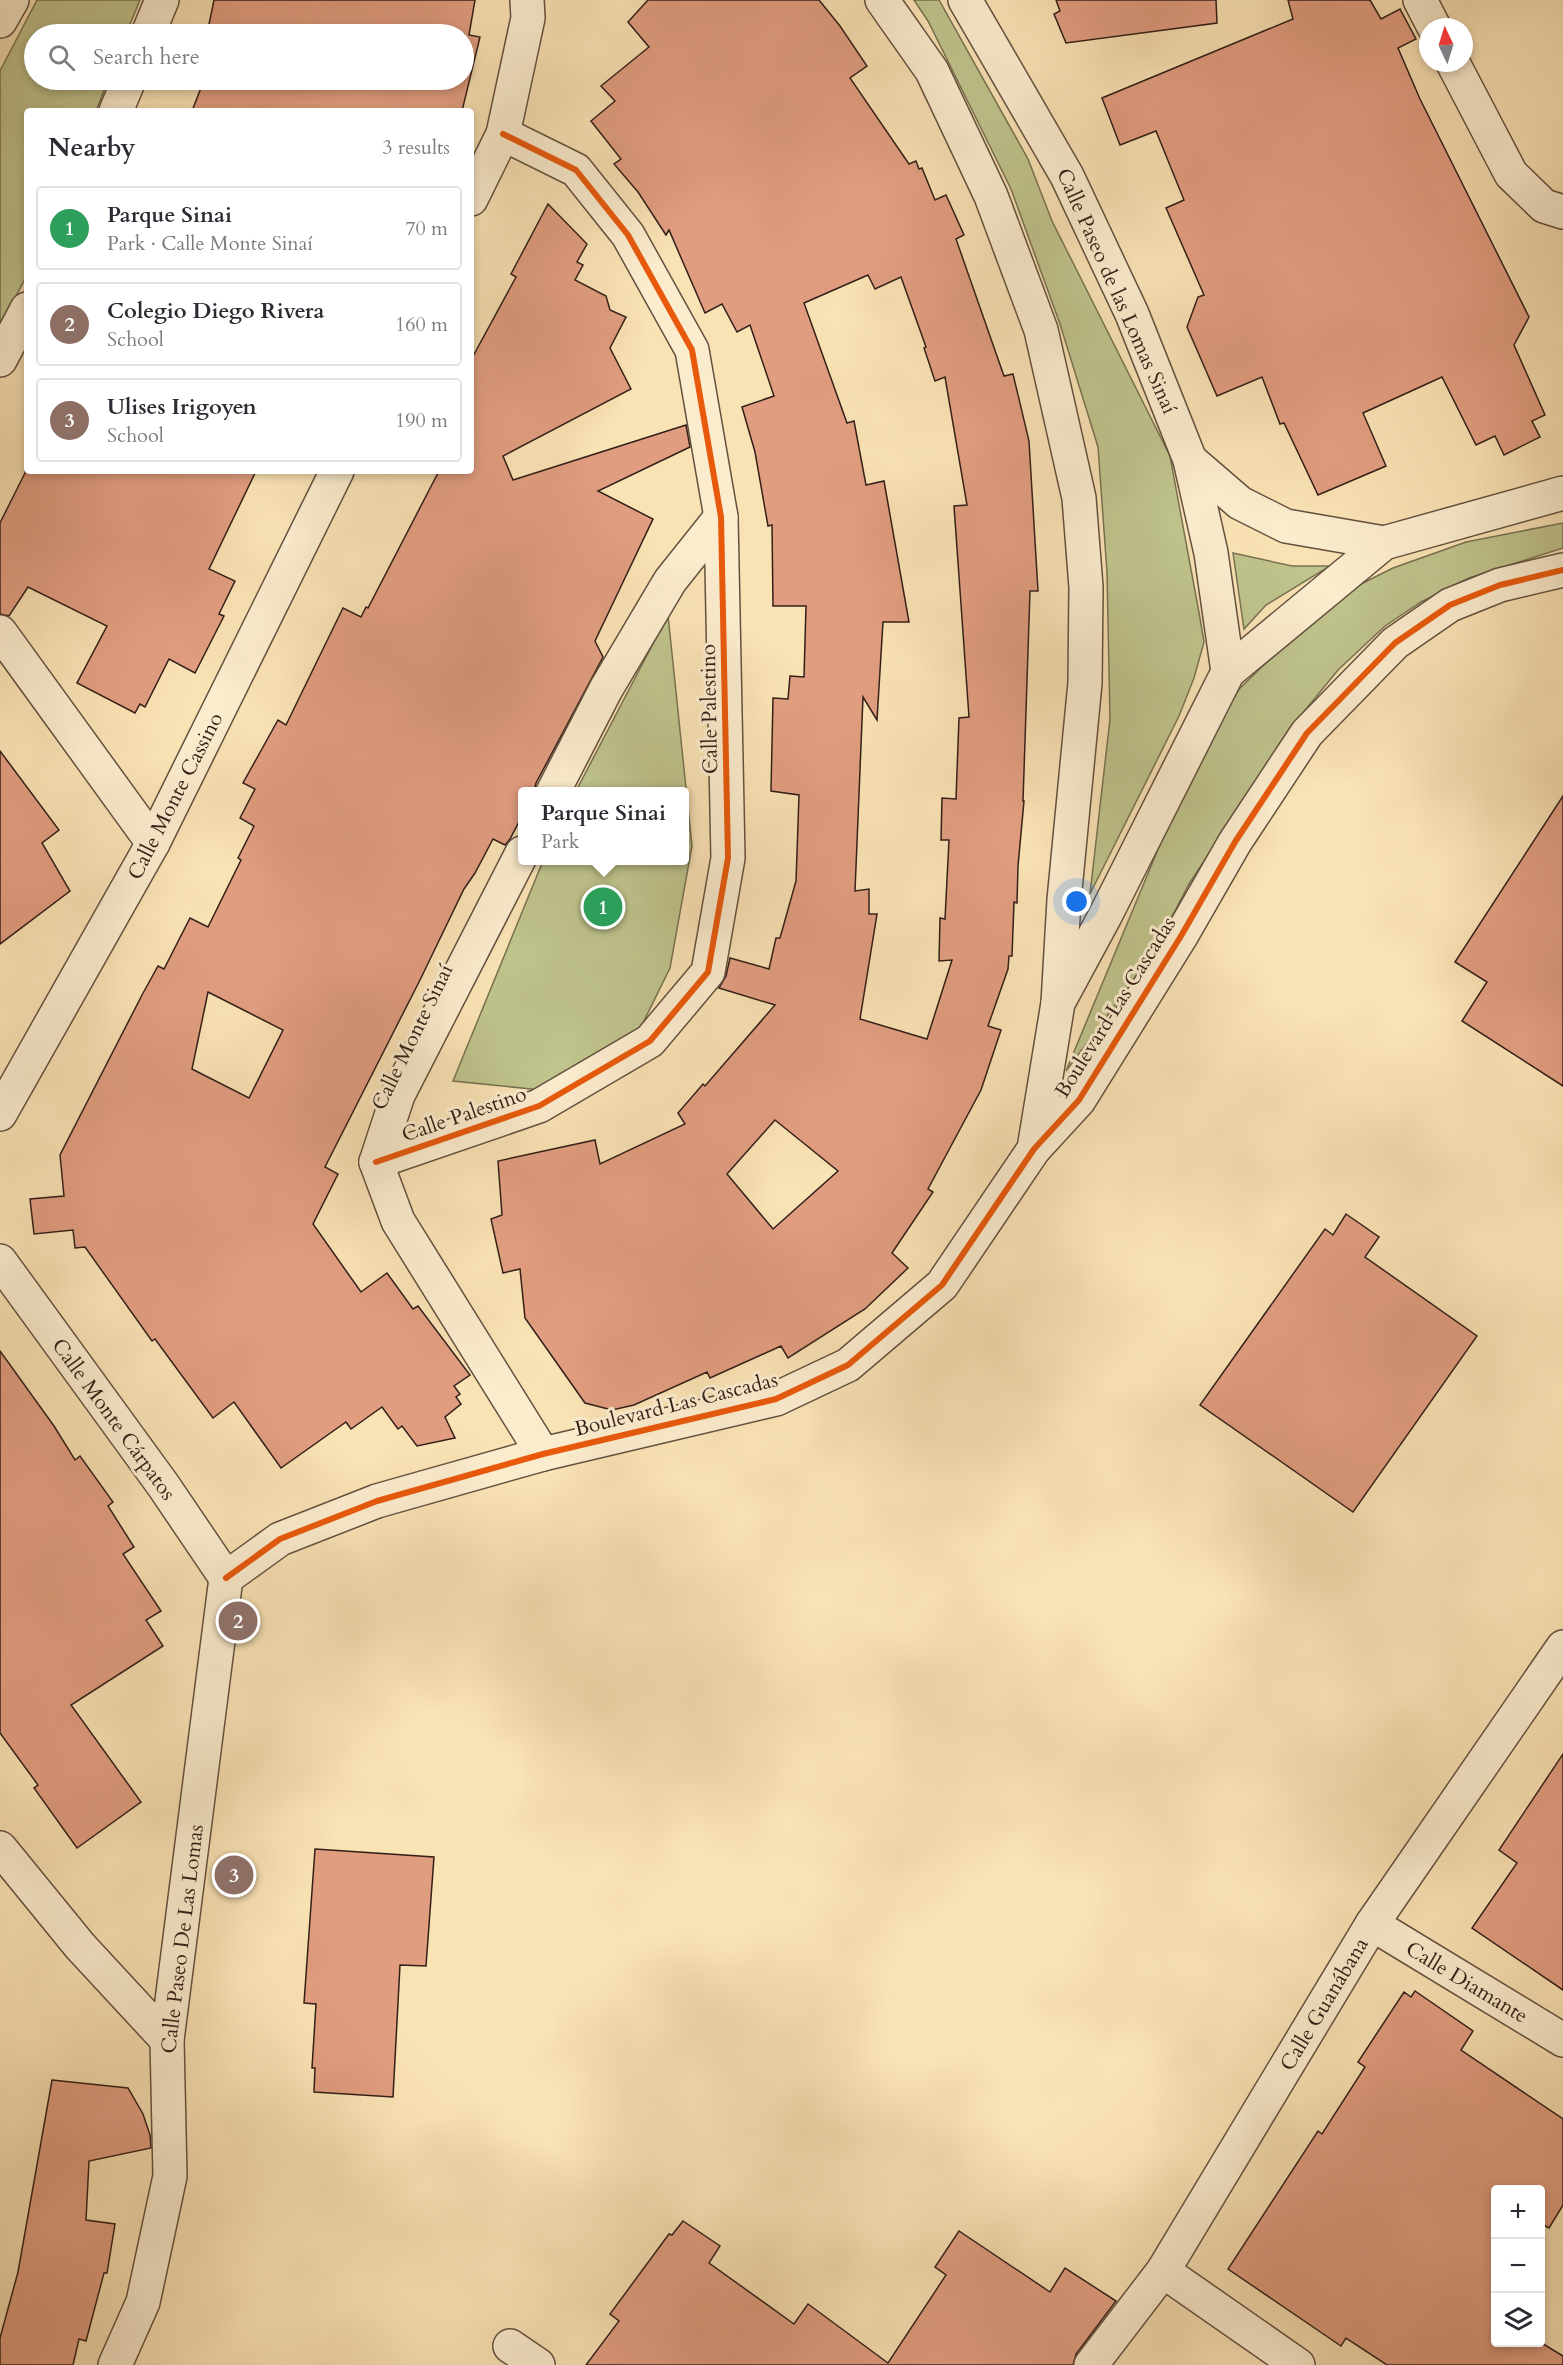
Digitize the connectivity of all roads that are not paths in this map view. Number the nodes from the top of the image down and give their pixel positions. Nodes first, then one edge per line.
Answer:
1 (12, 0) edge
2 (162, 0) edge
3 (555, 0) edge
4 (882, 0) edge
5 (965, 0) edge
6 (1420, 0) edge
7 (527, 9) edge
8 (1429, 18) edge
9 (0, 21) edge
10 (152, 24) edge
11 (1458, 72) edge
12 (125, 90) edge
13 (117, 108) edge
14 (503, 134) junction
15 (474, 193) edge
16 (1563, 212) edge
17 (24, 315) edge
18 (0, 360) edge
19 (1190, 460) junction
20 (336, 474) edge
21 (1563, 493) edge
22 (721, 517) junction
23 (1384, 543) junction
24 (1563, 570) edge
25 (0, 632) edge
26 (1228, 672) junction
27 (556, 787) edge
28 (153, 843) junction
29 (518, 861) edge
30 (1058, 1003) junction
31 (0, 1114) edge
32 (1034, 1149) junction
33 (376, 1162) junction
34 (0, 1261) edge
35 (543, 1454) junction
36 (226, 1578) junction
37 (1563, 1647) edge
38 (5, 1862) edge
39 (1371, 1924) junction
40 (168, 2040) junction
41 (1563, 2040) edge
42 (1163, 2271) junction
43 (510, 2346) dead end
44 (115, 2365) edge
45 (538, 2365) edge
46 (1091, 2365) edge
47 (1298, 2365) edge

1 - 9 street
2 - 10 street
3 - 7 street
4 - 30 street
5 - 19 street, Calle Paseo de las Lomas Sinaí
6 - 8 street
7 - 14 street
11 - 16 street
12 - 13 street
14 - 15 street
14 - 22 street, Calle Palestino
17 - 18 street
19 - 23 street, Calle Paseo de las Lomas Sinaí
19 - 26 street, Calle Paseo de las Lomas Sinaí
20 - 28 street, Calle Monte Cassino
21 - 23 street, Boulevard Las Cascadas
22 - 27 street
22 - 33 street, Calle Palestino
23 - 26 street, Boulevard Las Cascadas
24 - 32 street, Boulevard Las Cascadas
25 - 28 street
26 - 30 street, Boulevard Las Cascadas
28 - 31 street, Calle Monte Cassino
29 - 33 street, Calle Monte Sinaí
30 - 32 street, Boulevard Las Cascadas
32 - 35 street, Boulevard Las Cascadas
33 - 35 street
34 - 36 street, Calle Monte Cárpatos
35 - 36 street, Boulevard Las Cascadas
36 - 40 street, Calle Paseo De Las Lomas
37 - 39 street, Calle Guanábana
38 - 40 street
39 - 41 street, Calle Diamante
39 - 42 street, Calle Guanábana
40 - 44 street, Calle Paseo De Las Lomas
42 - 46 street, Calle Guanábana
42 - 47 street
43 - 45 street

